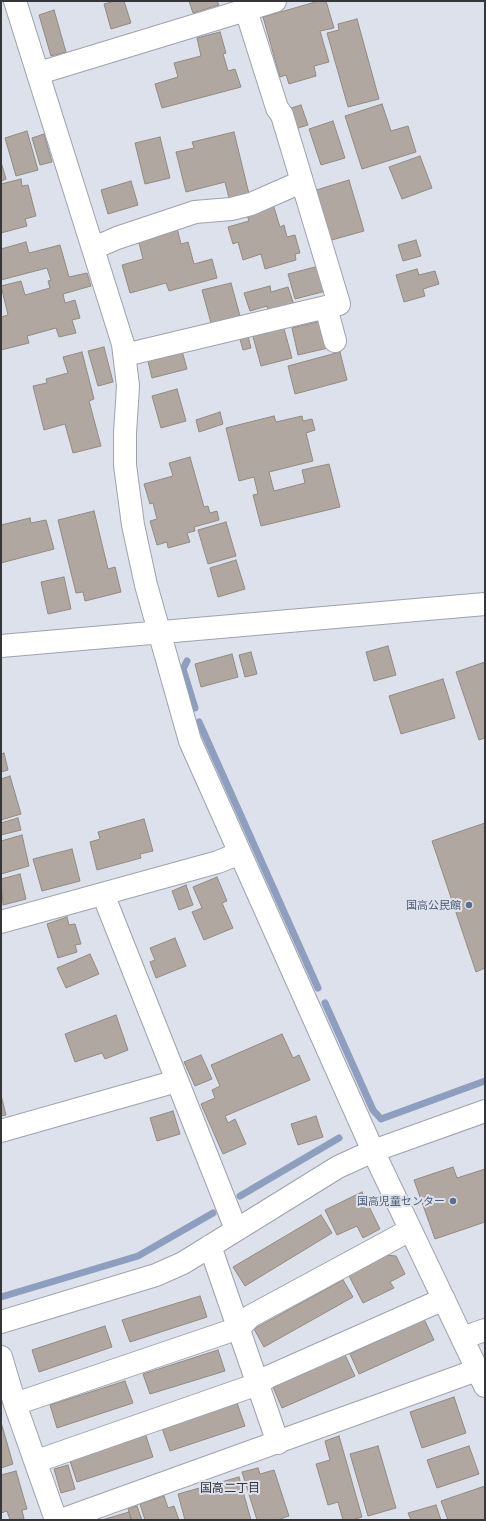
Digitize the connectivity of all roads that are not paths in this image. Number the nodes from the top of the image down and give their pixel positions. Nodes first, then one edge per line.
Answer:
1 (15, 1) edge
2 (275, 1) edge
3 (246, 10) junction
4 (39, 73) junction
5 (301, 182) junction
6 (94, 248) junction
7 (326, 307) junction
8 (335, 341) dead end
9 (125, 355) junction
10 (485, 604) edge
11 (159, 633) junction
12 (1, 646) edge
13 (240, 853) junction
14 (103, 894) junction
15 (1, 922) edge
16 (177, 1081) junction
17 (485, 1111) edge
18 (1, 1131) edge
19 (373, 1151) junction
20 (236, 1229) junction
21 (410, 1230) junction
22 (210, 1246) junction
23 (444, 1299) junction
24 (1, 1322) edge
25 (239, 1328) junction
26 (485, 1330) edge
27 (462, 1338) junction
28 (1, 1357) edge
29 (481, 1378) edge
30 (258, 1384) junction
31 (10, 1404) edge
32 (278, 1443) junction
33 (37, 1461) junction
34 (56, 1520) edge
35 (60, 1520) edge

1 - 4 street
2 - 3 street
3 - 4 street
3 - 5 street
4 - 6 street
5 - 6 street
5 - 7 street
6 - 9 street
7 - 8 street
7 - 9 street
9 - 11 street
10 - 11 street
11 - 12 street
11 - 13 street
13 - 14 street
13 - 19 street
14 - 15 street
14 - 16 street
16 - 18 street
16 - 20 street
17 - 19 street
19 - 20 street
19 - 21 street
20 - 22 street
21 - 23 street
21 - 25 street
22 - 24 street
22 - 25 street
23 - 27 street
23 - 30 street
25 - 30 street
25 - 31 street
26 - 27 street
27 - 29 street
28 - 31 street
29 - 32 street
30 - 32 street
30 - 33 street
31 - 33 street
32 - 35 street
33 - 34 street

